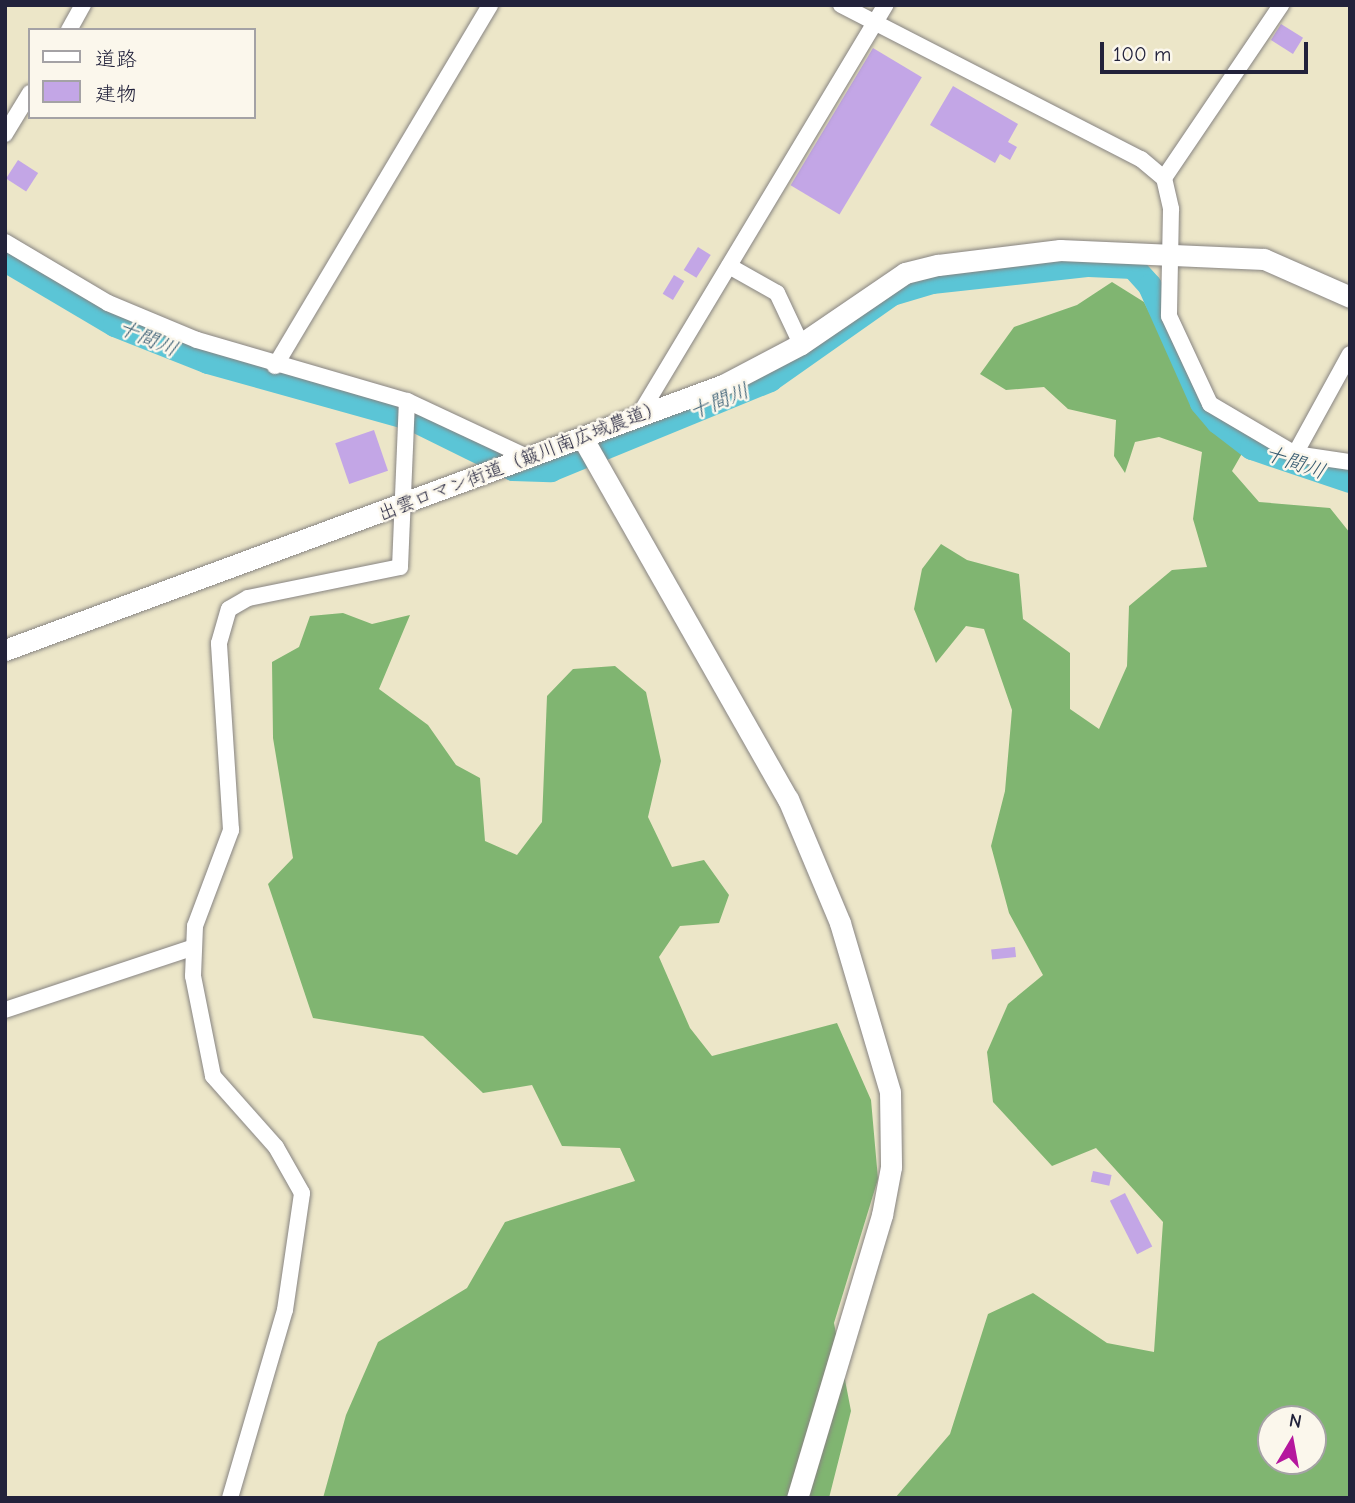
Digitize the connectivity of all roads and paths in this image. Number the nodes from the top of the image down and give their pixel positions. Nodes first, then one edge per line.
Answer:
1 (83, 5) edge
2 (491, 5) edge
3 (841, 5) edge
4 (886, 5) edge
5 (1281, 5) edge
6 (874, 25) junction
7 (70, 28) edge
8 (28, 96) edge
9 (5, 134) edge
10 (1164, 178) junction
11 (5, 242) edge
12 (1168, 253) junction
13 (729, 266) junction
14 (1350, 297) edge
15 (801, 344) junction
16 (1350, 354) edge
17 (275, 366) junction
18 (407, 401) junction
19 (638, 417) junction
20 (582, 437) junction
21 (1295, 454) junction
22 (527, 457) junction
23 (1350, 462) edge
24 (404, 506) junction
25 (5, 650) edge
26 (191, 948) junction
27 (5, 1010) edge
28 (230, 1498) edge
29 (797, 1498) edge

1 - 7 street
2 - 17 street
3 - 6 street
4 - 6 street
5 - 10 street
6 - 10 street
6 - 13 street
8 - 9 street
10 - 12 street
11 - 17 street
12 - 14 street, 出雲ロマン街道（簸川南広域農道）
12 - 15 street, 出雲ロマン街道（簸川南広域農道）
12 - 21 street
13 - 15 street
13 - 19 street
15 - 19 street, 出雲ロマン街道（簸川南広域農道）
16 - 21 street
17 - 18 street
18 - 22 street
18 - 24 street
19 - 20 street, 出雲ロマン街道（簸川南広域農道）
20 - 22 street, 出雲ロマン街道（簸川南広域農道）
20 - 29 street
21 - 23 street
22 - 24 street, 出雲ロマン街道（簸川南広域農道）
24 - 25 street, 出雲ロマン街道（簸川南広域農道）
24 - 26 street
26 - 27 street
26 - 28 street

